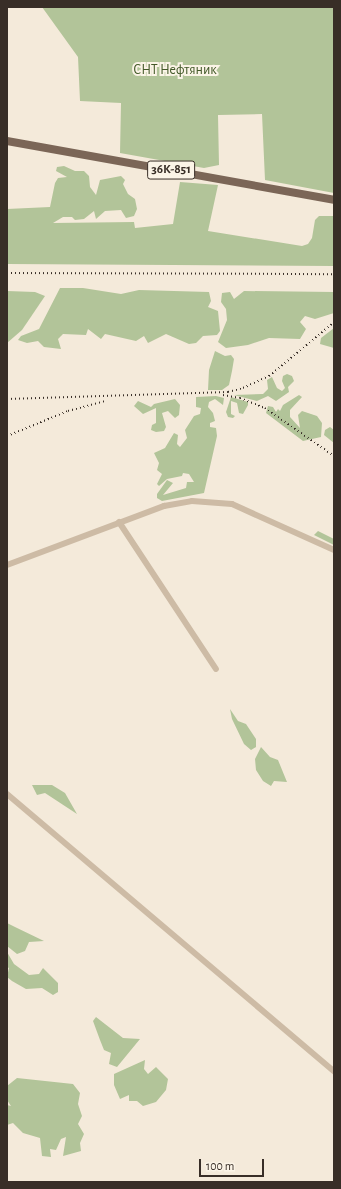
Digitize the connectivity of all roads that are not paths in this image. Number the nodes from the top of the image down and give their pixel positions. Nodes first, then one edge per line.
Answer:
1 (7, 141) edge
2 (334, 200) edge
3 (119, 522) junction
4 (334, 550) edge
5 (7, 565) edge
6 (216, 669) dead end
7 (7, 794) edge
8 (334, 1071) edge

1 - 2 main road, 36К-851
3 - 4 street
3 - 5 street
3 - 6 street
7 - 8 street

